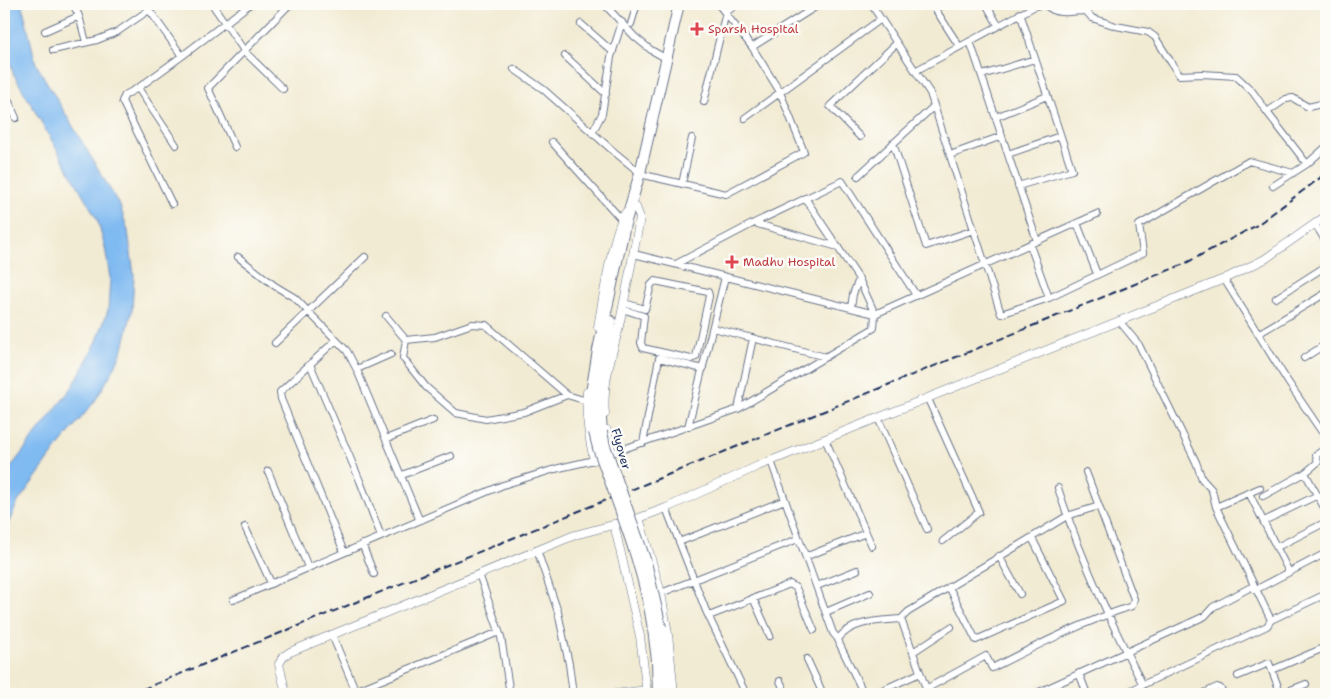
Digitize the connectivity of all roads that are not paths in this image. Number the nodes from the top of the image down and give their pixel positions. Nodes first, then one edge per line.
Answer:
1 (73, 4) edge
2 (145, 4) edge
3 (212, 4) edge
4 (250, 4) edge
5 (290, 4) edge
6 (604, 4) edge
7 (637, 4) edge
8 (679, 4) edge
9 (686, 4) edge
10 (718, 4) edge
11 (728, 4) edge
12 (738, 4) edge
13 (871, 4) edge
14 (932, 4) edge
15 (986, 4) edge
16 (1080, 4) edge
17 (815, 5) edge
18 (1031, 6) edge
19 (149, 10) junction
20 (1085, 11) junction
21 (726, 12) junction
22 (1020, 13) junction
23 (79, 16) junction
24 (881, 19) junction
25 (622, 22) junction
26 (225, 23) junction
27 (581, 24) dead end
28 (631, 24) dead end
29 (998, 25) junction
30 (45, 31) dead end
31 (970, 40) junction
32 (86, 42) junction
33 (897, 43) junction
34 (960, 46) junction
35 (752, 47) junction
36 (53, 50) dead end
37 (244, 52) junction
38 (613, 52) junction
39 (182, 56) junction
40 (565, 56) dead end
41 (1035, 59) junction
42 (667, 60) junction
43 (514, 69) dead end
44 (915, 70) junction
45 (982, 75) junction
46 (138, 88) junction
47 (283, 89) dead end
48 (4, 90) edge
49 (780, 92) junction
50 (606, 94) junction
51 (1047, 96) junction
52 (704, 102) dead end
53 (1326, 103) edge
54 (934, 106) junction
55 (1267, 112) junction
56 (996, 117) junction
57 (16, 118) dead end
58 (745, 118) dead end
59 (592, 133) junction
60 (1002, 136) junction
61 (1060, 136) junction
62 (860, 137) dead end
63 (692, 138) dead end
64 (552, 142) dead end
65 (893, 144) junction
66 (176, 145) dead end
67 (235, 147) dead end
68 (1326, 147) edge
69 (1008, 154) junction
70 (950, 155) junction
71 (1307, 164) junction
72 (1293, 173) junction
73 (642, 174) junction
74 (858, 176) dead end
75 (682, 184) junction
76 (1018, 186) junction
77 (1274, 186) dead end
78 (805, 198) junction
79 (172, 204) dead end
80 (632, 208) junction
81 (1097, 214) dead end
82 (1326, 216) edge
83 (621, 219) junction
84 (754, 222) junction
85 (1077, 224) junction
86 (1315, 224) junction
87 (974, 230) junction
88 (1326, 240) edge
89 (1037, 241) junction
90 (1030, 245) junction
91 (838, 247) junction
92 (238, 256) dead end
93 (626, 256) junction
94 (365, 258) dead end
95 (676, 264) junction
96 (985, 264) junction
97 (1326, 266) edge
98 (1097, 274) junction
99 (725, 277) junction
100 (859, 279) junction
101 (1224, 279) junction
102 (1326, 293) edge
103 (916, 295) junction
104 (1049, 298) junction
105 (1276, 298) dead end
106 (623, 306) junction
107 (852, 308) junction
108 (308, 312) junction
109 (875, 314) junction
110 (386, 316) dead end
111 (1120, 322) junction
112 (713, 328) junction
113 (1258, 334) junction
114 (754, 338) junction
115 (406, 340) junction
116 (335, 341) junction
117 (275, 343) dead end
118 (1326, 344) edge
119 (392, 354) dead end
120 (826, 357) junction
121 (1304, 358) dead end
122 (310, 364) junction
123 (357, 368) junction
124 (703, 368) junction
125 (567, 395) junction
126 (928, 399) junction
127 (587, 401) junction
128 (738, 409) junction
129 (878, 418) junction
130 (433, 420) dead end
131 (688, 427) junction
132 (607, 433) junction
133 (589, 437) junction
134 (1326, 438) edge
135 (386, 439) junction
136 (825, 439) junction
137 (642, 443) junction
138 (1326, 448) edge
139 (612, 453) junction
140 (451, 456) dead end
141 (594, 460) junction
142 (771, 461) junction
143 (268, 471) dead end
144 (1086, 472) dead end
145 (1305, 473) junction
146 (402, 475) junction
147 (1058, 488) dead end
148 (1260, 488) dead end
149 (1249, 493) junction
150 (1318, 495) junction
151 (1263, 496) dead end
152 (785, 500) junction
153 (1099, 506) junction
154 (1325, 506) edge
155 (1216, 507) junction
156 (666, 508) junction
157 (1067, 516) junction
158 (639, 518) junction
159 (420, 520) junction
160 (1264, 521) junction
161 (1326, 522) edge
162 (614, 524) junction
163 (245, 527) dead end
164 (927, 529) dead end
165 (866, 533) junction
166 (381, 536) junction
167 (1032, 538) junction
168 (798, 539) junction
169 (943, 541) dead end
170 (679, 542) junction
171 (362, 544) junction
172 (872, 546) dead end
173 (1277, 547) junction
174 (537, 550) junction
175 (344, 552) junction
176 (1326, 553) edge
177 (806, 555) junction
178 (999, 556) junction
179 (308, 567) junction
180 (857, 570) dead end
181 (1289, 572) junction
182 (374, 574) dead end
183 (479, 574) junction
184 (694, 581) junction
185 (271, 583) junction
186 (817, 586) junction
187 (949, 587) junction
188 (1254, 588) junction
189 (661, 593) junction
190 (870, 593) dead end
191 (1020, 594) dead end
192 (1326, 594) edge
193 (753, 598) junction
194 (233, 600) dead end
195 (826, 612) junction
196 (1108, 614) junction
197 (708, 616) junction
198 (901, 619) junction
199 (1271, 620) junction
200 (951, 627) dead end
201 (657, 628) junction
202 (814, 630) dead end
203 (499, 632) junction
204 (332, 635) junction
205 (770, 636) dead end
206 (838, 639) junction
207 (1326, 647) edge
208 (913, 652) junction
209 (1126, 653) junction
210 (807, 658) dead end
211 (1272, 670) junction
212 (920, 673) junction
213 (1078, 673) junction
214 (1238, 676) dead end
215 (780, 681) dead end
216 (1306, 684) dead end
217 (1142, 685) junction
218 (927, 691) edge
219 (647, 692) edge
220 (356, 693) edge
221 (286, 694) edge
222 (510, 694) edge
223 (573, 694) edge
224 (615, 694) edge
225 (658, 694) edge
226 (667, 694) edge
227 (674, 694) edge
228 (746, 694) edge
229 (786, 694) edge
230 (823, 694) edge
231 (864, 694) edge
232 (874, 694) edge
233 (1035, 694) edge
234 (1087, 694) edge
235 (1123, 694) edge
236 (1202, 694) edge
237 (1224, 694) edge
238 (1281, 694) edge

1 - 23 street
2 - 19 street
3 - 26 street
4 - 26 street
5 - 37 street
6 - 25 street
7 - 28 street
8 - 42 highway
9 - 73 highway
10 - 21 street
11 - 21 street
12 - 21 street
13 - 24 street
14 - 34 street
15 - 29 street
16 - 20 street
17 - 35 street
18 - 20 street
18 - 22 street
19 - 32 street
19 - 39 street
20 - 55 street
21 - 35 street
21 - 52 street
22 - 29 street
22 - 41 street
23 - 30 street
23 - 32 street
24 - 33 street
24 - 49 street
25 - 38 street
25 - 42 street
26 - 37 street
26 - 39 street
27 - 38 street
29 - 31 street
31 - 34 street
31 - 45 street
32 - 36 street
33 - 44 street
33 - 62 street
34 - 44 street
35 - 49 street
37 - 47 street
37 - 67 street
38 - 50 street
39 - 46 street
40 - 50 street
41 - 45 street
41 - 51 street
42 - 73 highway
43 - 59 street
44 - 54 street
45 - 56 street
46 - 66 street
46 - 79 street
48 - 57 street
49 - 58 street
49 - 75 street
50 - 59 street
51 - 56 street
51 - 61 street
53 - 55 street
54 - 65 street
54 - 70 street
55 - 71 street
56 - 60 street
59 - 73 street
60 - 69 street
60 - 70 street
61 - 69 street
61 - 76 street
63 - 75 street
64 - 83 street
65 - 74 street
65 - 87 street
68 - 71 street
69 - 76 street
70 - 87 street
71 - 72 street
72 - 77 street
72 - 98 street
73 - 75 street
73 - 80 highway, Flyover
76 - 89 street
78 - 84 street
78 - 91 street
78 - 103 street
80 - 83 street
80 - 93 highway, Flyover
81 - 85 street
82 - 86 street
83 - 127 street
84 - 91 street
84 - 95 street
85 - 89 street
85 - 98 street
86 - 88 street
86 - 101 street
87 - 96 street
89 - 90 street
90 - 96 street
90 - 104 street
91 - 100 street
92 - 108 street
93 - 95 street
93 - 106 street
93 - 201 highway, Flyover, bridge
94 - 108 street
95 - 99 street
96 - 103 street
96 - 104 street
97 - 105 street
98 - 104 street
99 - 107 street
99 - 112 street
100 - 107 street
100 - 109 street
101 - 111 street
101 - 113 street
102 - 113 street
103 - 109 street
106 - 106 street
106 - 132 street
107 - 109 street
108 - 116 street
108 - 117 street
109 - 120 street
110 - 115 street
111 - 126 street
111 - 155 street
112 - 114 street
112 - 124 street
113 - 134 street
114 - 120 street
114 - 128 street
115 - 125 street
115 - 125 street
116 - 122 street
116 - 123 street
118 - 121 street
119 - 123 street
120 - 128 street
122 - 166 street
122 - 175 street
123 - 135 street
124 - 131 street
124 - 137 street
125 - 127 street
126 - 129 street
126 - 169 street
127 - 133 street
128 - 131 street
129 - 136 street
129 - 164 street
130 - 135 street
131 - 137 street
132 - 133 street
132 - 139 street
133 - 141 street
135 - 146 street
136 - 142 street
136 - 165 street
137 - 139 street
138 - 145 street
139 - 141 street
140 - 146 street
141 - 159 street
142 - 152 street
142 - 156 street
143 - 179 street
144 - 153 street
145 - 150 street
145 - 151 street
146 - 159 street
147 - 157 street
148 - 149 street
149 - 155 street
149 - 160 street
150 - 154 street
150 - 160 street
152 - 168 street
152 - 170 street
153 - 157 street
153 - 196 street
155 - 188 street
156 - 158 street
156 - 170 street
157 - 167 street
157 - 196 street
158 - 162 street
158 - 189 street
159 - 166 street
160 - 173 street
161 - 173 street
162 - 174 street
162 - 219 street
163 - 185 street
165 - 172 street
165 - 177 street
166 - 171 street
167 - 178 street
167 - 187 street
168 - 177 street
168 - 184 street
170 - 184 street
171 - 175 street
171 - 182 street
173 - 181 street
174 - 183 street
174 - 223 street
175 - 179 street
176 - 181 street
177 - 186 street
178 - 187 street
178 - 191 street
179 - 185 street
180 - 186 street
181 - 188 street
183 - 203 street
183 - 204 street
184 - 189 street
184 - 197 street
185 - 194 street
186 - 195 street
187 - 198 street
188 - 199 street
188 - 209 street
189 - 227 street
190 - 195 street
192 - 199 street
193 - 197 street
193 - 202 street
193 - 205 street
195 - 206 street
196 - 209 street
196 - 218 street
197 - 228 street
198 - 206 street
198 - 208 street
199 - 217 street
200 - 208 street
201 - 225 highway, Flyover
201 - 226 highway, Flyover
203 - 220 street
203 - 222 street
204 - 220 street
204 - 221 street
206 - 231 street
207 - 211 street
208 - 212 street
209 - 213 street
209 - 217 street
210 - 230 street
211 - 214 street
211 - 238 street
212 - 218 street
212 - 232 street
213 - 233 street
213 - 234 street
215 - 229 street
216 - 238 street
217 - 235 street
219 - 224 street
236 - 237 street

